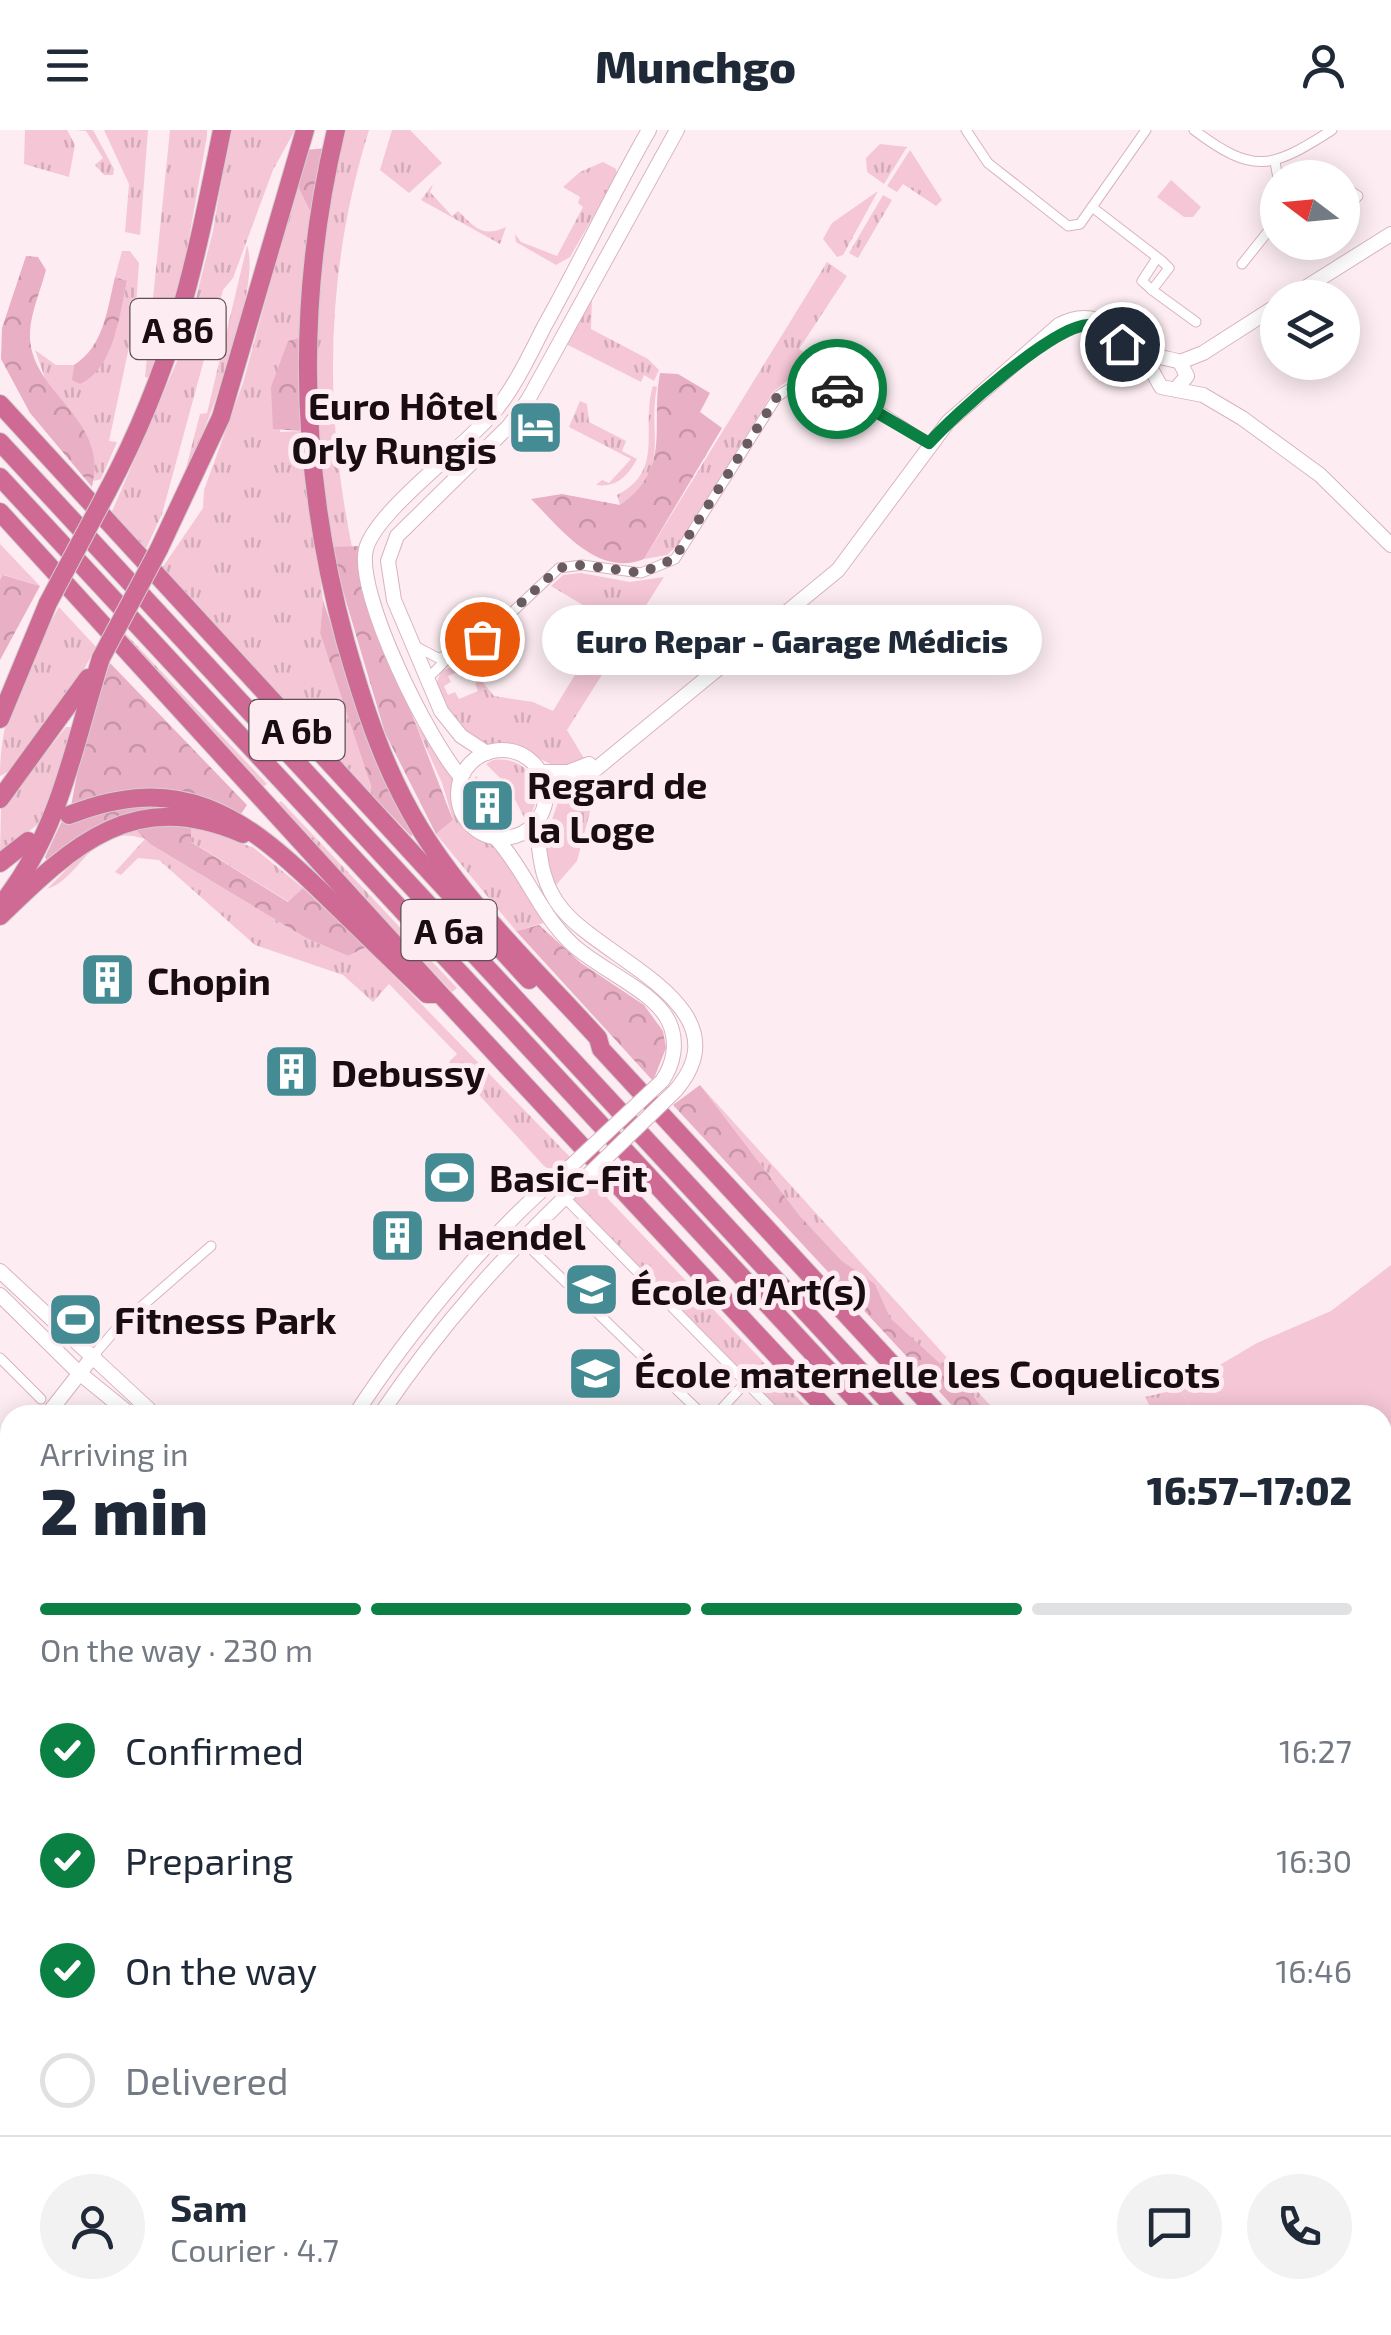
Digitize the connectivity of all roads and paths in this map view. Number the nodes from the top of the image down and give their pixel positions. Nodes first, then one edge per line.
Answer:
1 (219, 130) edge
2 (305, 130) edge
3 (336, 130) edge
4 (649, 130) edge
5 (677, 130) edge
6 (966, 130) edge
7 (1146, 130) edge
8 (1194, 130) edge
9 (1332, 130) edge
10 (1279, 160) edge
11 (1260, 161) edge
12 (1092, 207) junction
13 (1391, 234) edge
14 (1260, 242) edge
15 (1242, 264) dead end
16 (1318, 280) edge
17 (1260, 317) edge
18 (1083, 320) junction
19 (1196, 322) dead end
20 (1180, 367) junction
21 (1156, 377) junction
22 (1176, 389) junction
23 (1203, 395) junction
24 (0, 404) edge
25 (0, 442) edge
26 (929, 443) junction
27 (0, 477) edge
28 (0, 512) edge
29 (0, 525) edge
30 (1391, 545) edge
31 (73, 596) junction
32 (37, 624) junction
33 (415, 645) junction
34 (101, 658) junction
35 (448, 658) junction
36 (428, 678) junction
37 (0, 684) edge
38 (0, 719) edge
39 (616, 750) junction
40 (487, 753) junction
41 (540, 772) junction
42 (462, 778) junction
43 (546, 796) junction
44 (0, 799) edge
45 (69, 815) dead end
46 (536, 822) junction
47 (496, 837) junction
48 (28, 841) dead end
49 (0, 863) edge
50 (296, 867) junction
51 (0, 906) edge
52 (0, 916) edge
53 (440, 994) junction
54 (601, 1049) junction
55 (570, 1204) junction
56 (520, 1238) junction
57 (211, 1246) dead end
58 (0, 1272) edge
59 (0, 1294) edge
60 (94, 1355) junction
61 (0, 1358) edge
62 (78, 1372) junction
63 (746, 1382) junction
64 (370, 1392) junction
65 (41, 1399) dead end
66 (54, 1405) edge
67 (119, 1405) edge
68 (145, 1405) edge
69 (362, 1405) edge
70 (379, 1405) edge
71 (389, 1405) edge
72 (694, 1405) edge
73 (725, 1405) edge
74 (768, 1405) edge
75 (823, 1405) edge
76 (861, 1405) edge
77 (893, 1405) edge
78 (929, 1405) edge

1 - 32 highway, A 86, bridge
2 - 34 highway, A 86, bridge
3 - 54 highway
4 - 42 street
5 - 33 street
6 - 12 street
7 - 12 street
8 - 11 street
9 - 10 street
12 - 19 street
13 - 16 street
14 - 15 street
17 - 20 street
18 - 20 street
18 - 21 street
18 - 26 street
20 - 21 street
20 - 22 street
20 - 23 street
21 - 22 street
22 - 23 street
23 - 30 street
24 - 54 highway, A 6b
25 - 77 highway, A 6a
26 - 35 street
26 - 39 street
27 - 76 highway, A 6a
28 - 31 highway, A 6b
29 - 31 highway
31 - 53 highway, A 6b
32 - 37 highway
32 - 38 highway, A 86
33 - 35 street
33 - 36 street
34 - 44 highway, A 86
34 - 51 highway
35 - 36 street
36 - 40 street
39 - 41 street
39 - 43 street
40 - 41 street
40 - 42 street
41 - 43 street
42 - 47 street
43 - 46 street
45 - 50 highway
46 - 47 street
46 - 55 street, bridge
47 - 64 street, bridge
48 - 49 highway
50 - 52 highway
50 - 53 highway
53 - 75 highway, A 6b
54 - 78 highway, A 6b
55 - 56 street
55 - 63 street
56 - 71 street
56 - 72 street
57 - 60 street
58 - 60 street
59 - 62 street
60 - 62 street
60 - 68 street
61 - 65 street
62 - 66 street
62 - 67 street
63 - 73 street
63 - 74 street
64 - 69 street
64 - 70 street

